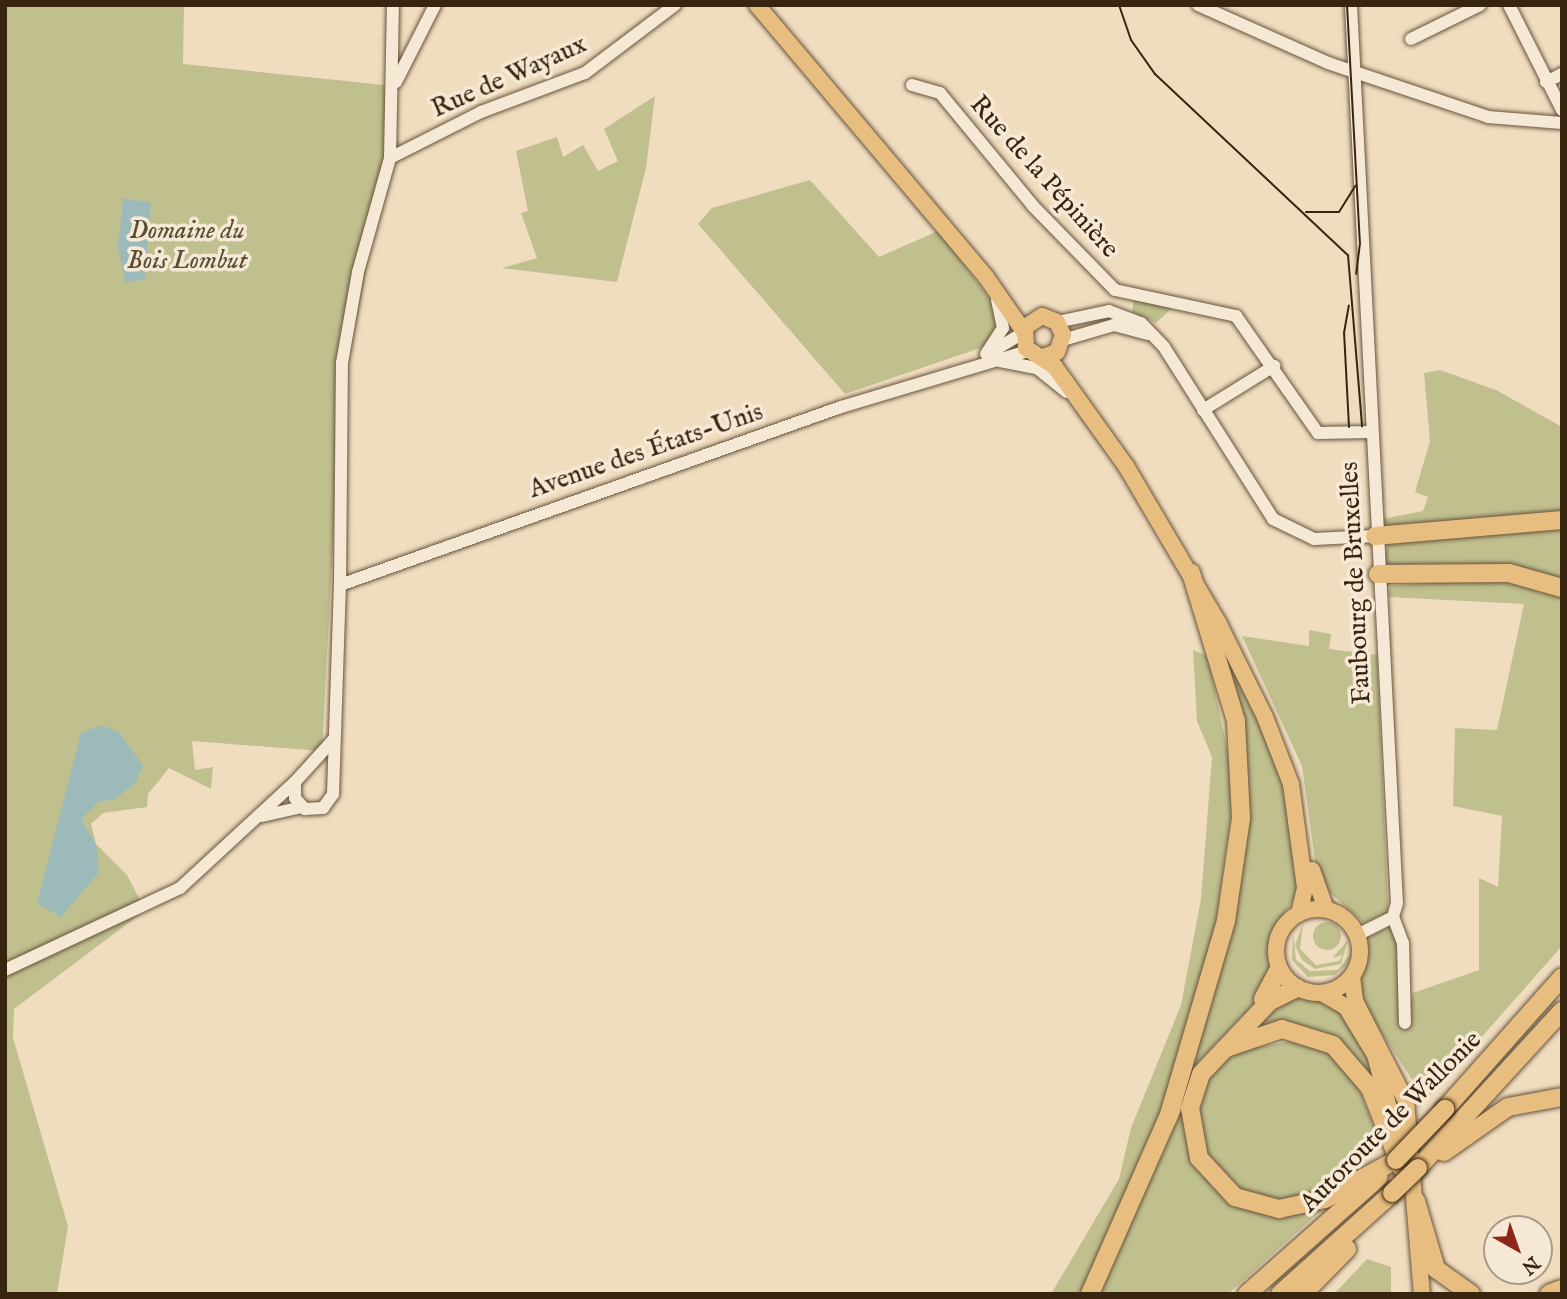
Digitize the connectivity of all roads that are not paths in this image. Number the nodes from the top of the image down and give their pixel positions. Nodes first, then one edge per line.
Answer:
1 (393, 5) edge
2 (435, 5) edge
3 (675, 5) edge
4 (757, 5) edge
5 (1198, 5) edge
6 (1343, 5) edge
7 (1351, 5) edge
8 (1480, 5) edge
9 (1509, 5) edge
10 (1411, 39) dead end
11 (1350, 66) junction
12 (1562, 74) edge
13 (1546, 82) junction
14 (912, 85) dead end
15 (394, 86) junction
16 (1562, 110) edge
17 (1562, 123) edge
18 (390, 158) junction
19 (986, 277) junction
20 (1120, 292) junction
21 (1115, 316) junction
22 (1057, 322) junction
23 (1027, 327) junction
24 (1061, 344) junction
25 (1035, 354) junction
26 (990, 357) junction
27 (1274, 366) junction
28 (1075, 395) junction
29 (1203, 410) junction
30 (1371, 432) junction
31 (1562, 520) edge
32 (1376, 536) junction
33 (1191, 573) junction
34 (1378, 574) junction
35 (340, 585) junction
36 (1562, 588) edge
37 (334, 738) junction
38 (309, 771) junction
39 (295, 782) junction
40 (331, 782) junction
41 (302, 807) junction
42 (254, 821) junction
43 (1326, 909) junction
44 (1299, 913) junction
45 (1393, 917) junction
46 (1357, 935) junction
47 (1279, 969) junction
48 (5, 970) edge
49 (1352, 976) junction
50 (1562, 977) edge
51 (1297, 988) junction
52 (1322, 993) junction
53 (1562, 1012) edge
54 (1405, 1023) dead end
55 (1209, 1062) junction
56 (1562, 1097) edge
57 (1168, 1118) junction
58 (1452, 1140) junction
59 (1406, 1167) junction
60 (1363, 1185) junction
61 (1416, 1201) junction
62 (1370, 1215) junction
63 (1562, 1289) edge
64 (1090, 1294) edge
65 (1247, 1294) edge
66 (1280, 1294) edge
67 (1303, 1294) edge
68 (1413, 1294) edge
69 (1422, 1294) edge
70 (1471, 1294) edge
71 (1549, 1294) edge

1 - 15 street
2 - 15 street
3 - 18 street, Rue de Wayaux
4 - 19 main road
5 - 11 street
6 - 11 street, Faubourg de Bruxelles
7 - 11 street, Faubourg de Bruxelles
8 - 10 street
9 - 13 street
11 - 17 street
11 - 30 street, Faubourg de Bruxelles
12 - 13 street
13 - 16 street
14 - 20 street, Rue de la Pépinière
15 - 18 street
18 - 35 street
19 - 23 main road
19 - 26 street
20 - 21 street
20 - 27 street, Rue de la Pépinière
21 - 22 street
21 - 24 street
21 - 29 street
22 - 23 main road
22 - 24 main road
23 - 25 main road
23 - 26 street, Avenue des États-Unis
24 - 25 main road
24 - 43 main road
25 - 26 street, Avenue des États-Unis
25 - 28 main road
26 - 28 street
26 - 35 street, Avenue des États-Unis
27 - 29 street
27 - 30 street, Rue de la Pépinière
28 - 33 main road
29 - 32 street
30 - 32 street, Faubourg de Bruxelles
31 - 32 highway
32 - 34 street, Faubourg de Bruxelles
33 - 44 main road
33 - 57 highway
34 - 36 highway
34 - 45 street, Faubourg de Bruxelles
35 - 37 street
37 - 38 street
37 - 40 street
38 - 39 street
38 - 40 street
39 - 41 street
39 - 42 street
40 - 41 street
41 - 42 street
42 - 48 street
43 - 44 main road
43 - 46 main road
44 - 47 main road
45 - 46 street
45 - 54 street, Faubourg de Bruxelles
46 - 49 main road
47 - 51 main road
47 - 57 highway
49 - 52 main road
49 - 61 main road
50 - 59 highway, Autoroute de Wallonie, bridge
51 - 52 main road
51 - 55 highway
52 - 59 main road
53 - 58 highway, Autoroute de Wallonie
55 - 59 highway
55 - 60 highway
56 - 58 highway
57 - 64 highway
58 - 59 highway
59 - 60 highway
59 - 62 highway, Autoroute de Wallonie, bridge
59 - 68 main road
60 - 65 highway, Autoroute de Wallonie
61 - 69 main road
61 - 70 highway
62 - 66 highway, Autoroute de Wallonie
62 - 67 highway
63 - 71 highway

